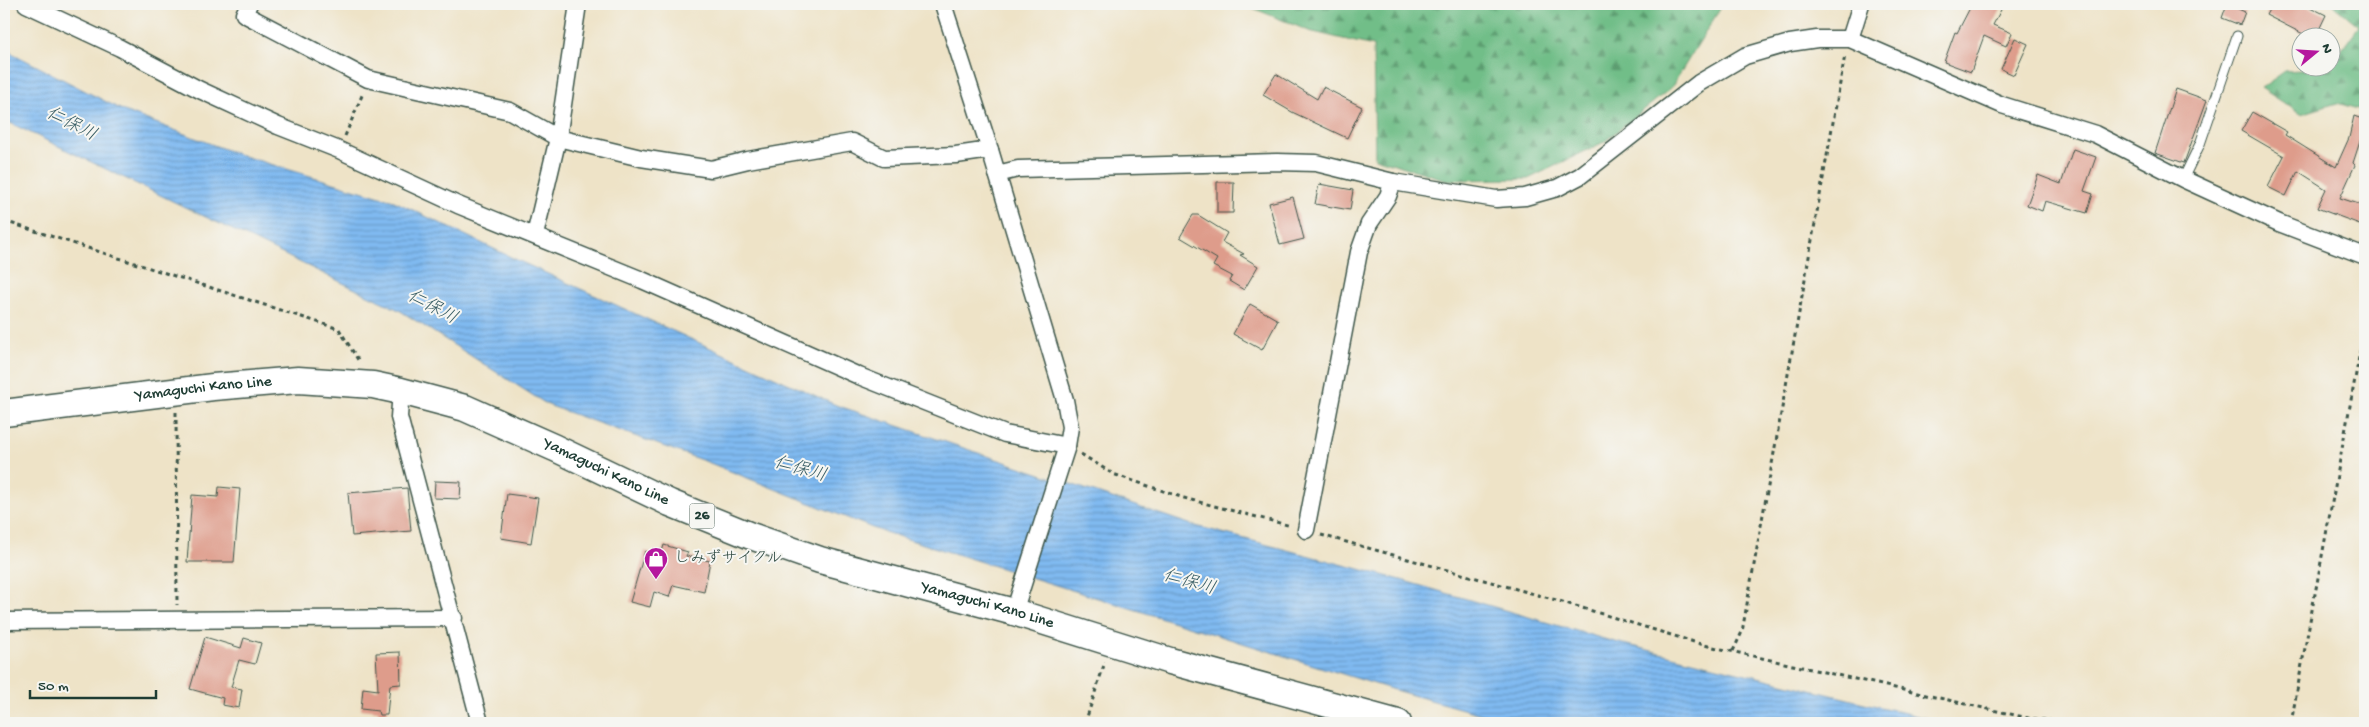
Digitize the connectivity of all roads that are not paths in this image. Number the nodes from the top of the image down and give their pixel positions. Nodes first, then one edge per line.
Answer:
1 (26, 4) edge
2 (250, 4) edge
3 (578, 4) edge
4 (943, 4) edge
5 (1861, 4) edge
6 (2237, 36) dead end
7 (1850, 40) junction
8 (558, 138) junction
9 (990, 150) junction
10 (997, 174) junction
11 (2183, 179) junction
12 (1393, 182) junction
13 (535, 235) junction
14 (2365, 256) edge
15 (401, 391) junction
16 (4, 413) edge
17 (1066, 450) junction
18 (1306, 530) road end
19 (1018, 602) junction
20 (454, 618) junction
21 (4, 621) edge
22 (480, 723) edge
23 (1398, 723) edge

1 - 13 street
2 - 8 street
3 - 8 street
4 - 9 street
5 - 7 street
6 - 11 lane
7 - 11 street
7 - 12 street
8 - 9 street
8 - 13 street
9 - 10 street
10 - 12 street
10 - 17 street
11 - 14 street
12 - 18 street
13 - 17 street
15 - 16 main road, Yamaguchi Kano Line / 26
15 - 19 main road, Yamaguchi Kano Line / 26
15 - 20 street
17 - 19 street
19 - 23 main road, Yamaguchi Kano Line / 26
20 - 21 street
20 - 22 street

